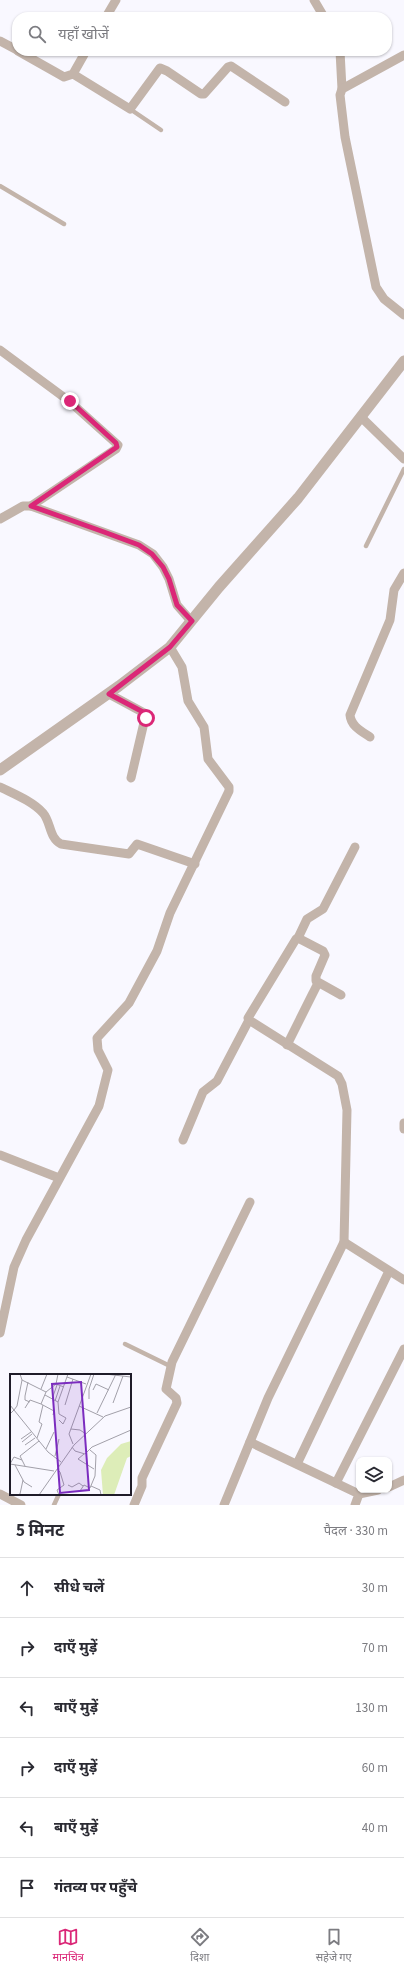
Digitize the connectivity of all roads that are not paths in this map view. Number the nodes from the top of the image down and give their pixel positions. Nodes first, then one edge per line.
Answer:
1 (116, 0) edge
2 (314, 0) edge
3 (109, 12) edge
4 (321, 12) edge
5 (0, 41) edge
6 (12, 48) edge
7 (404, 55) edge
8 (27, 56) edge
9 (83, 56) edge
10 (340, 56) edge
11 (73, 74) junction
12 (342, 89) junction
13 (285, 102) dead end
14 (130, 108) junction
15 (161, 130) dead end
16 (0, 186) edge
17 (64, 224) dead end
18 (404, 315) edge
19 (0, 350) edge
20 (404, 361) edge
21 (361, 416) junction
22 (404, 459) edge
23 (404, 469) edge
24 (31, 506) junction
25 (0, 519) edge
26 (366, 546) dead end
27 (404, 573) edge
28 (192, 621) junction
29 (170, 647) junction
30 (109, 694) junction
31 (370, 736) dead end
32 (0, 770) edge
33 (131, 778) dead end
34 (0, 787) edge
35 (355, 848) dead end
36 (195, 864) junction
37 (298, 938) junction
38 (318, 983) junction
39 (341, 995) dead end
40 (249, 1020) junction
41 (287, 1045) junction
42 (404, 1123) edge
43 (404, 1129) edge
44 (183, 1140) dead end
45 (0, 1154) edge
46 (59, 1178) junction
47 (250, 1202) dead end
48 (344, 1242) junction
49 (389, 1271) junction
50 (404, 1280) edge
51 (0, 1333) edge
52 (125, 1344) dead end
53 (404, 1349) edge
54 (170, 1366) junction
55 (250, 1442) junction
56 (297, 1464) junction
57 (404, 1480) edge
58 (336, 1483) junction
59 (392, 1486) edge
60 (364, 1493) edge
61 (0, 1494) edge
62 (359, 1494) junction
63 (59, 1495) edge
64 (21, 1505) edge
65 (54, 1505) edge
66 (134, 1505) edge
67 (224, 1505) edge
68 (355, 1505) edge

1 - 3 street
2 - 4 street
5 - 6 street
7 - 12 street
8 - 11 street
9 - 11 street
10 - 12 street
11 - 14 street
12 - 18 street
13 - 14 street
14 - 15 lane
16 - 17 lane
19 - 24 street
20 - 21 street
21 - 22 street
21 - 28 street
23 - 26 lane
24 - 25 street
24 - 28 street
27 - 31 street
28 - 29 street
29 - 30 street
29 - 36 street
30 - 32 street
30 - 33 street
34 - 36 street
35 - 37 street
36 - 46 street
37 - 38 street
37 - 40 street
38 - 39 street
38 - 41 street
40 - 41 street
40 - 44 street
41 - 48 street
42 - 43 street
45 - 46 street
46 - 51 street
47 - 54 street
48 - 49 street
48 - 55 street
49 - 50 street
49 - 56 street
52 - 54 lane
53 - 58 street
54 - 66 street
55 - 56 street
55 - 67 street
56 - 58 street
57 - 59 street
58 - 62 street
60 - 62 street
61 - 64 street
62 - 68 street
63 - 65 lane

